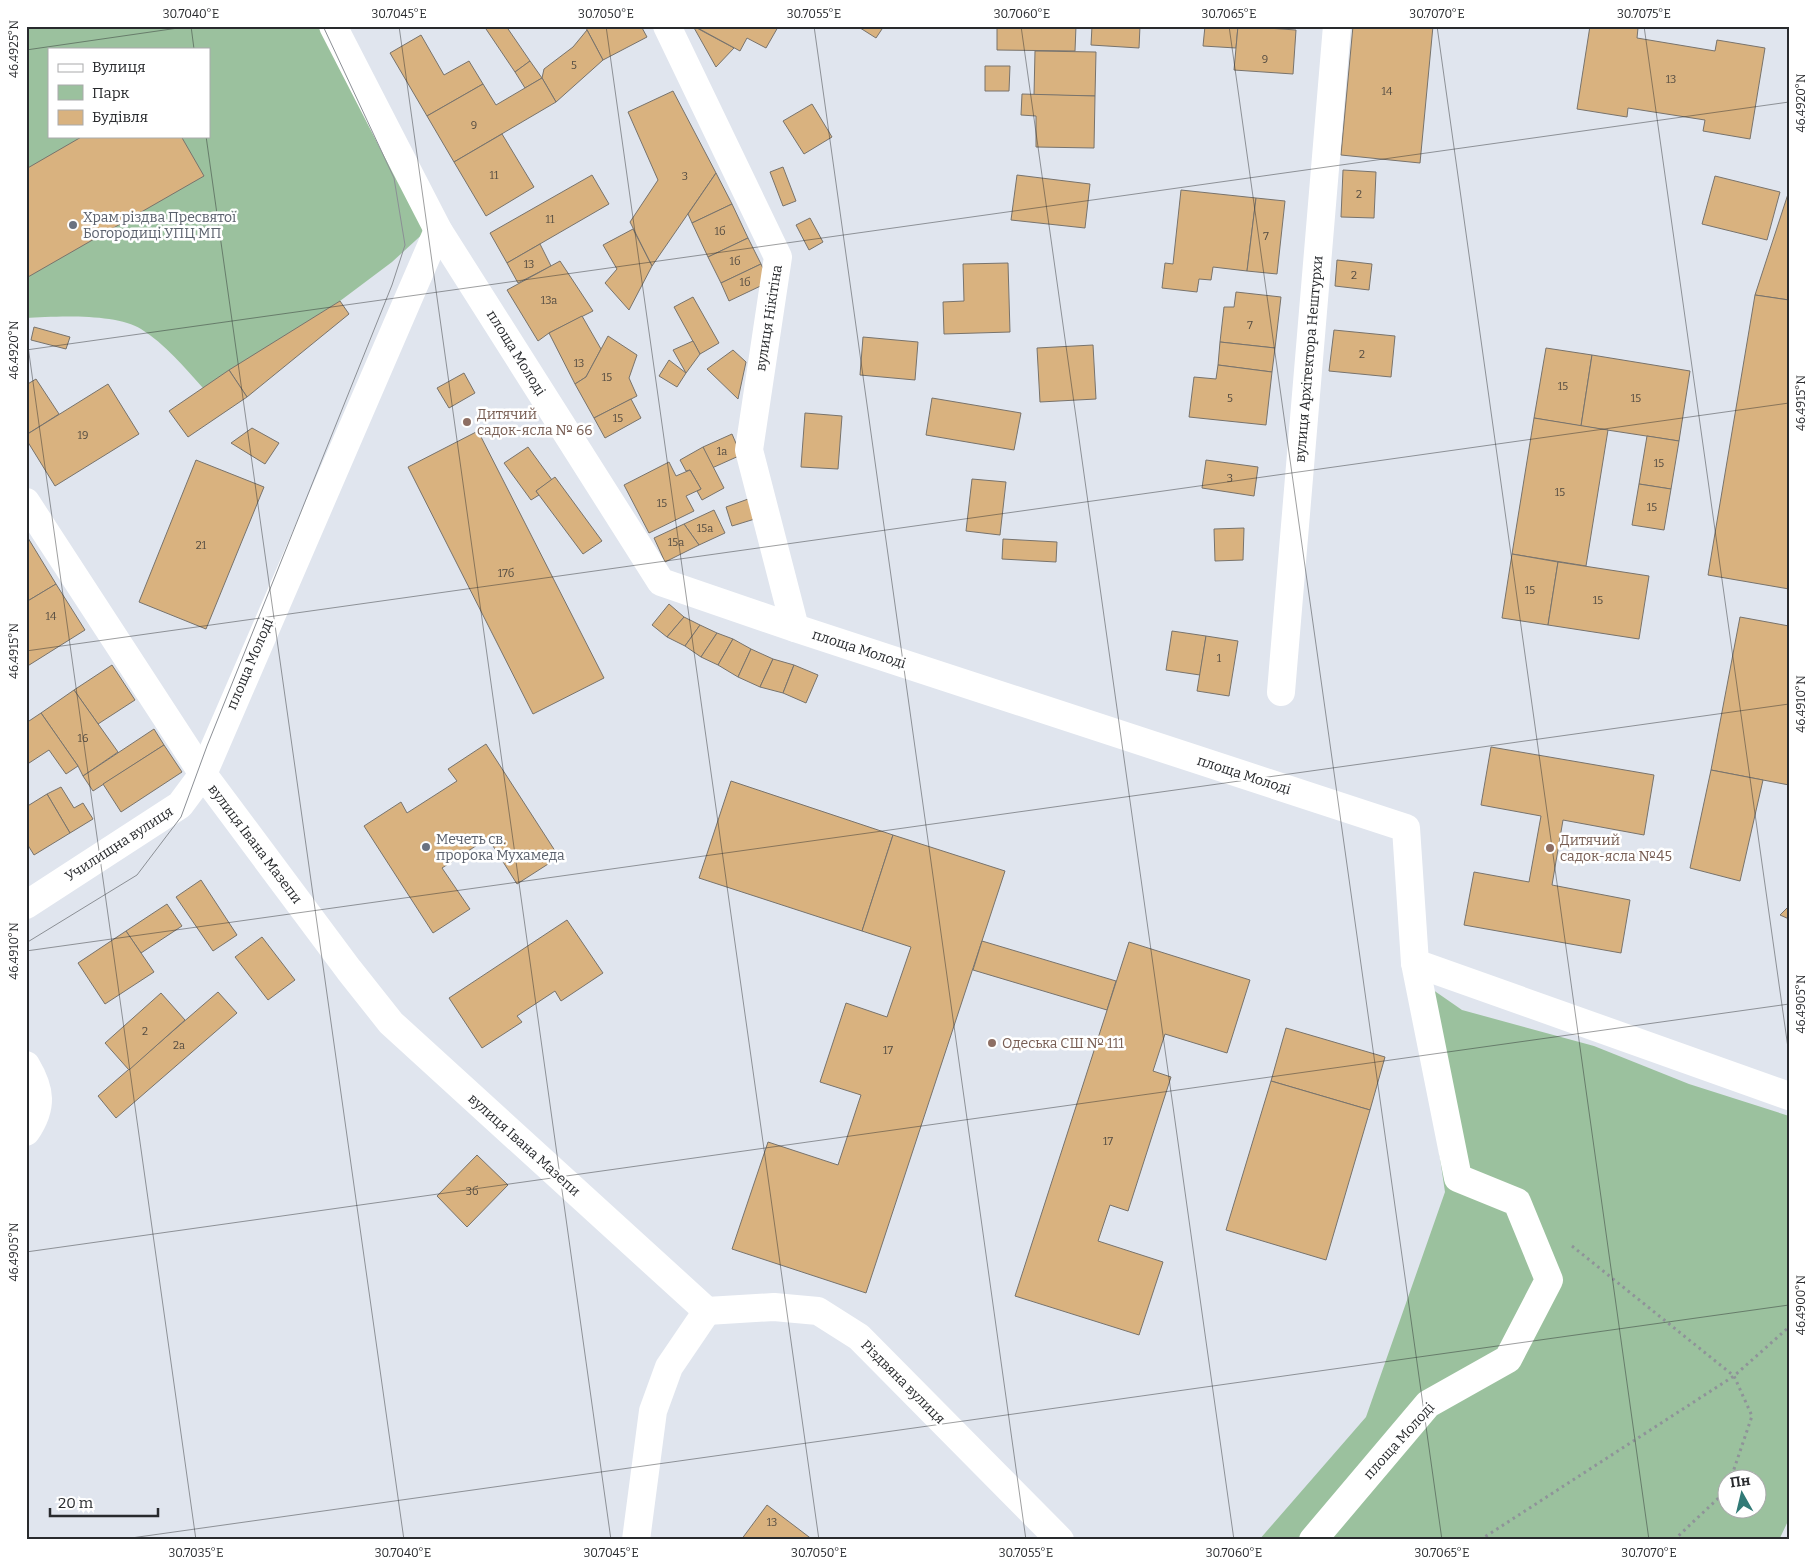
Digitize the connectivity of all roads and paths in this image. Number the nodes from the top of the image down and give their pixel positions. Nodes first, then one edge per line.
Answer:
1 (667, 26) edge
2 (1337, 26) edge
3 (338, 28) edge
4 (438, 230) junction
5 (26, 502) edge
6 (795, 628) junction
7 (1281, 692) dead end
8 (203, 774) junction
9 (26, 905) edge
10 (1415, 963) junction
11 (26, 1065) edge
12 (1789, 1096) edge
13 (26, 1132) edge
14 (1571, 1246) dead end
15 (708, 1311) junction
16 (1789, 1327) edge
17 (1734, 1376) junction
18 (1734, 1468) edge
19 (1718, 1498) edge
20 (636, 1540) edge
21 (1060, 1540) edge
22 (1313, 1540) edge
23 (1480, 1540) edge
24 (1674, 1540) edge

1 - 6 street, вулиця Нікітіна
2 - 7 street, вулиця Архітектора Нештурхи
3 - 4 street, площа Молоді
4 - 6 street, площа Молоді
4 - 8 street, площа Молоді
5 - 8 street
6 - 10 street, площа Молоді
8 - 9 street, Училищна вулиця
8 - 15 street, вулиця Івана Мазепи
10 - 12 street
10 - 22 street, площа Молоді
11 - 13 street
14 - 17 path
15 - 20 street
15 - 21 street, Різдвяна вулиця
16 - 17 path
17 - 18 path
17 - 23 path
19 - 24 path

